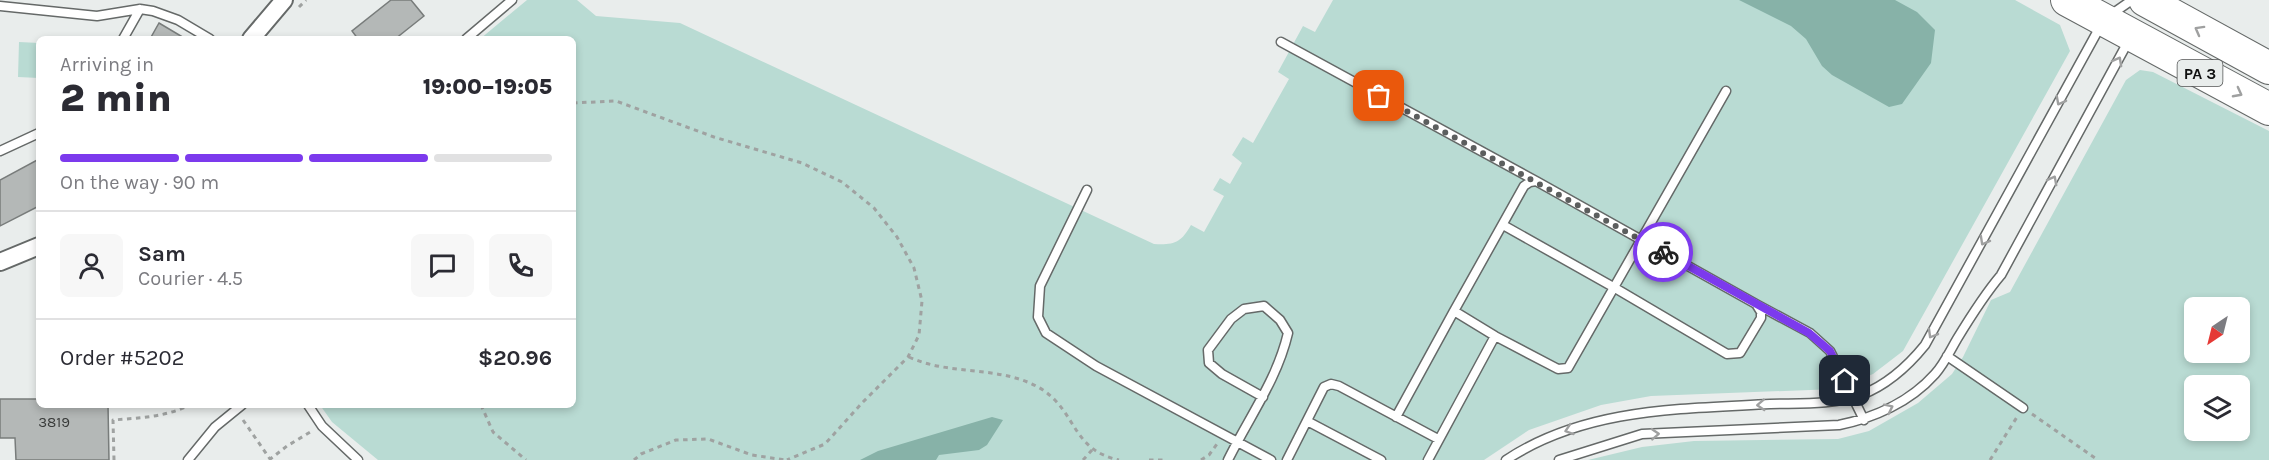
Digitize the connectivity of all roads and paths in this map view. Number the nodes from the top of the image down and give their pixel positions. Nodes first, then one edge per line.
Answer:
1 (284, 0) edge
2 (512, 0) edge
3 (2067, 0) edge
4 (2132, 0) edge
5 (2137, 0) edge
6 (0, 6) edge
7 (140, 9) junction
8 (2130, 18) edge
9 (125, 36) edge
10 (205, 36) edge
11 (254, 36) edge
12 (470, 36) edge
13 (1281, 42) dead end
14 (2269, 68) edge
15 (1726, 91) dead end
16 (576, 103) edge
17 (2269, 109) edge
18 (36, 134) edge
19 (0, 152) edge
20 (1536, 181) junction
21 (1087, 190) dead end
22 (1503, 225) junction
23 (1642, 241) junction
24 (36, 247) edge
25 (0, 262) edge
26 (1615, 288) junction
27 (1756, 304) junction
28 (1454, 311) junction
29 (1495, 336) junction
30 (908, 357) junction
31 (1947, 357) junction
32 (1853, 396) junction
33 (1263, 397) junction
34 (184, 408) edge
35 (238, 408) edge
36 (240, 408) edge
37 (310, 408) edge
38 (482, 408) edge
39 (2023, 408) junction
40 (1396, 417) junction
41 (1864, 420) junction
42 (1307, 421) junction
43 (322, 426) junction
44 (1223, 435) junction
45 (1438, 439) junction
46 (1236, 442) junction
47 (1092, 450) junction
48 (2095, 458) dead end
49 (114, 460) edge
50 (189, 460) edge
51 (270, 460) edge
52 (358, 460) edge
53 (526, 460) edge
54 (634, 460) edge
55 (786, 460) edge
56 (1083, 460) edge
57 (1119, 460) edge
58 (1149, 460) edge
59 (1164, 460) edge
60 (1201, 460) edge
61 (1228, 460) edge
62 (1271, 460) edge
63 (1287, 460) edge
64 (1382, 460) edge
65 (1428, 460) edge
66 (1506, 460) edge
67 (1558, 460) edge
68 (1990, 460) edge

1 - 11 street
2 - 12 lane
3 - 8 highway, PA 3
4 - 8 lane
5 - 8 lane
6 - 7 lane
7 - 9 lane
7 - 10 lane
14 -> 8 highway, PA 3
8 -> 17 highway, PA 3
31 -> 8 lane
8 -> 32 lane
13 - 20 lane
15 - 23 lane
16 - 30 path
18 - 19 lane
20 - 22 lane
20 - 23 lane
21 - 44 lane
22 - 26 lane
22 - 28 lane
23 - 26 lane
23 - 27 lane
24 - 25 street
26 - 27 lane
26 - 29 lane
27 - 32 lane
28 - 29 lane
28 - 40 lane
29 - 45 lane
30 - 47 path
30 - 55 path
31 - 39 lane
41 -> 31 lane
32 - 41 lane
32 -> 66 lane
33 - 33 lane
33 - 46 lane
34 - 49 path
35 - 50 lane
36 - 51 path
37 - 43 lane
38 - 53 path
39 - 48 path
39 - 68 path
40 - 42 lane
40 - 45 lane
67 -> 41 lane
42 - 63 lane
42 - 64 lane
43 - 51 path
43 - 52 lane
44 - 46 lane
44 - 60 path
45 - 65 lane
46 - 61 lane
46 - 62 lane
47 - 56 path
47 - 57 path
54 - 55 path
58 - 59 path

